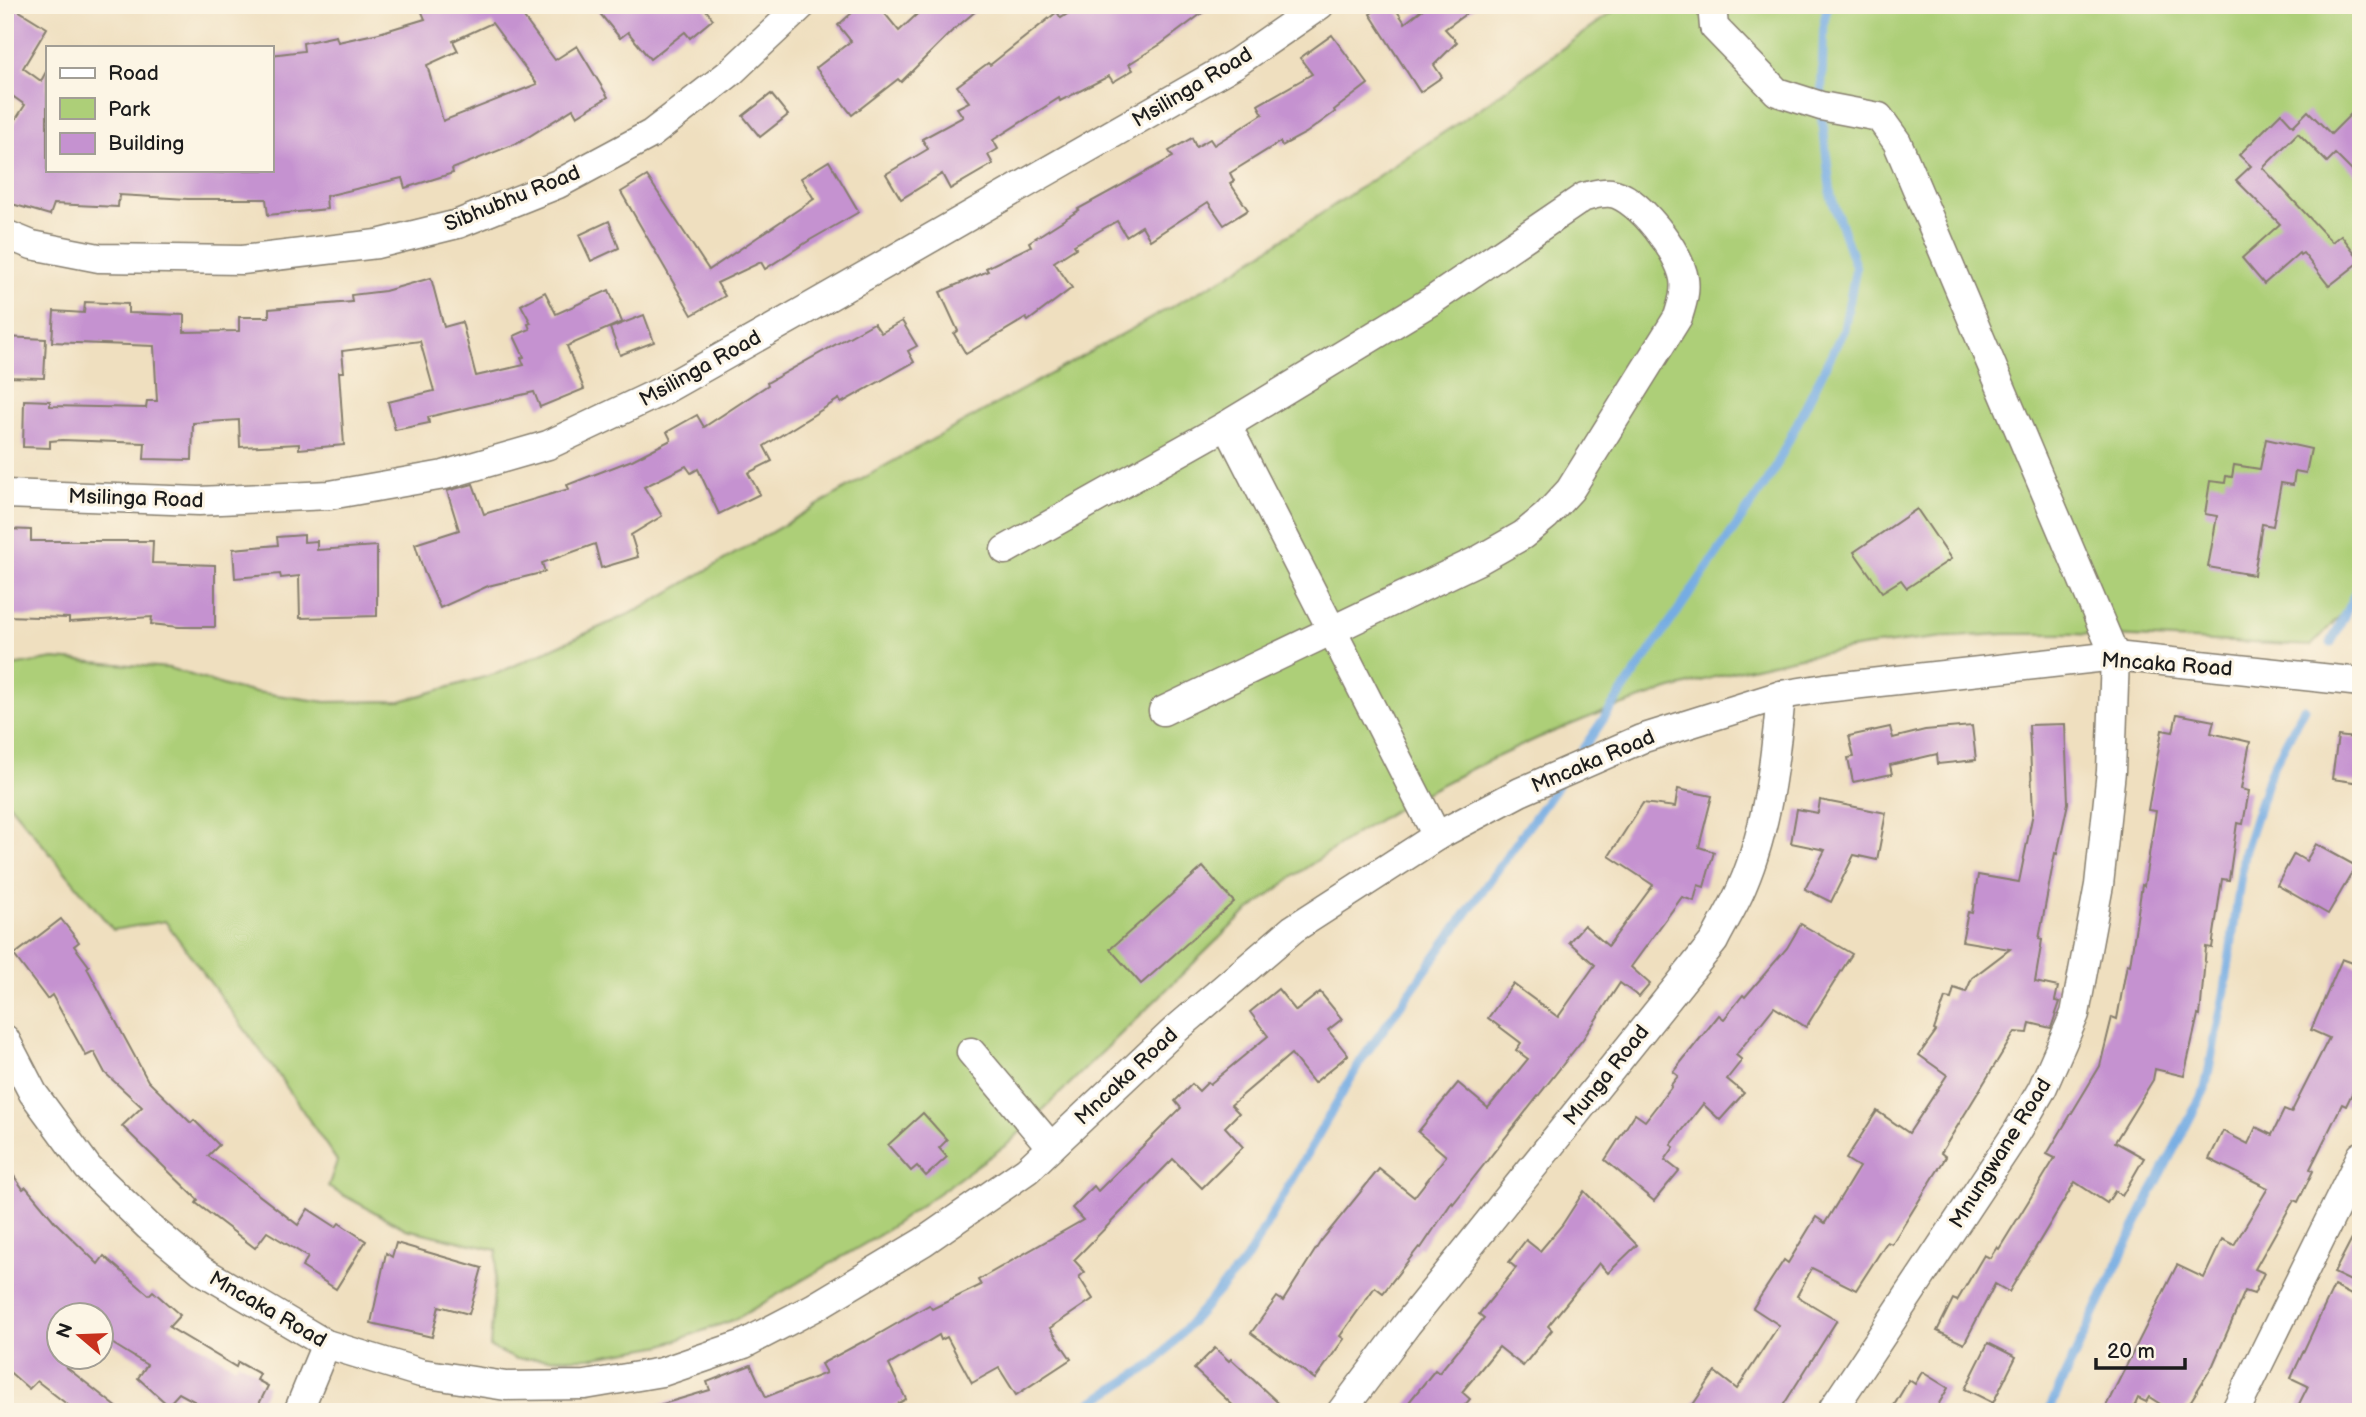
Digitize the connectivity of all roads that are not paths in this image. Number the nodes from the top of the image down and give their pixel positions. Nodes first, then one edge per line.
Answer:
1 (802, 5) edge
2 (1320, 5) edge
3 (1712, 5) edge
4 (5, 234) edge
5 (1227, 425) junction
6 (5, 494) edge
7 (1005, 550) dead end
8 (1332, 629) junction
9 (2115, 656) junction
10 (2361, 682) edge
11 (1781, 695) junction
12 (1163, 711) dead end
13 (1437, 836) junction
14 (5, 1039) edge
15 (971, 1052) dead end
16 (1051, 1147) junction
17 (2361, 1156) edge
18 (326, 1344) junction
19 (298, 1412) edge
20 (1340, 1412) edge
21 (1831, 1412) edge
22 (2235, 1412) edge

1 - 4 street, Sibhubhu Road
2 - 6 street, Msilinga Road
3 - 9 street
5 - 7 street
5 - 8 street
5 - 8 street
8 - 12 street
8 - 13 street
9 - 10 street, Mncaka Road
9 - 11 street, Mncaka Road
9 - 21 street, Mnungwane Road
11 - 13 street, Mncaka Road
11 - 20 street, Munga Road
13 - 16 street, Mncaka Road
14 - 18 street, Mncaka Road
15 - 16 street
16 - 18 street, Mncaka Road
17 - 22 street
18 - 19 street

